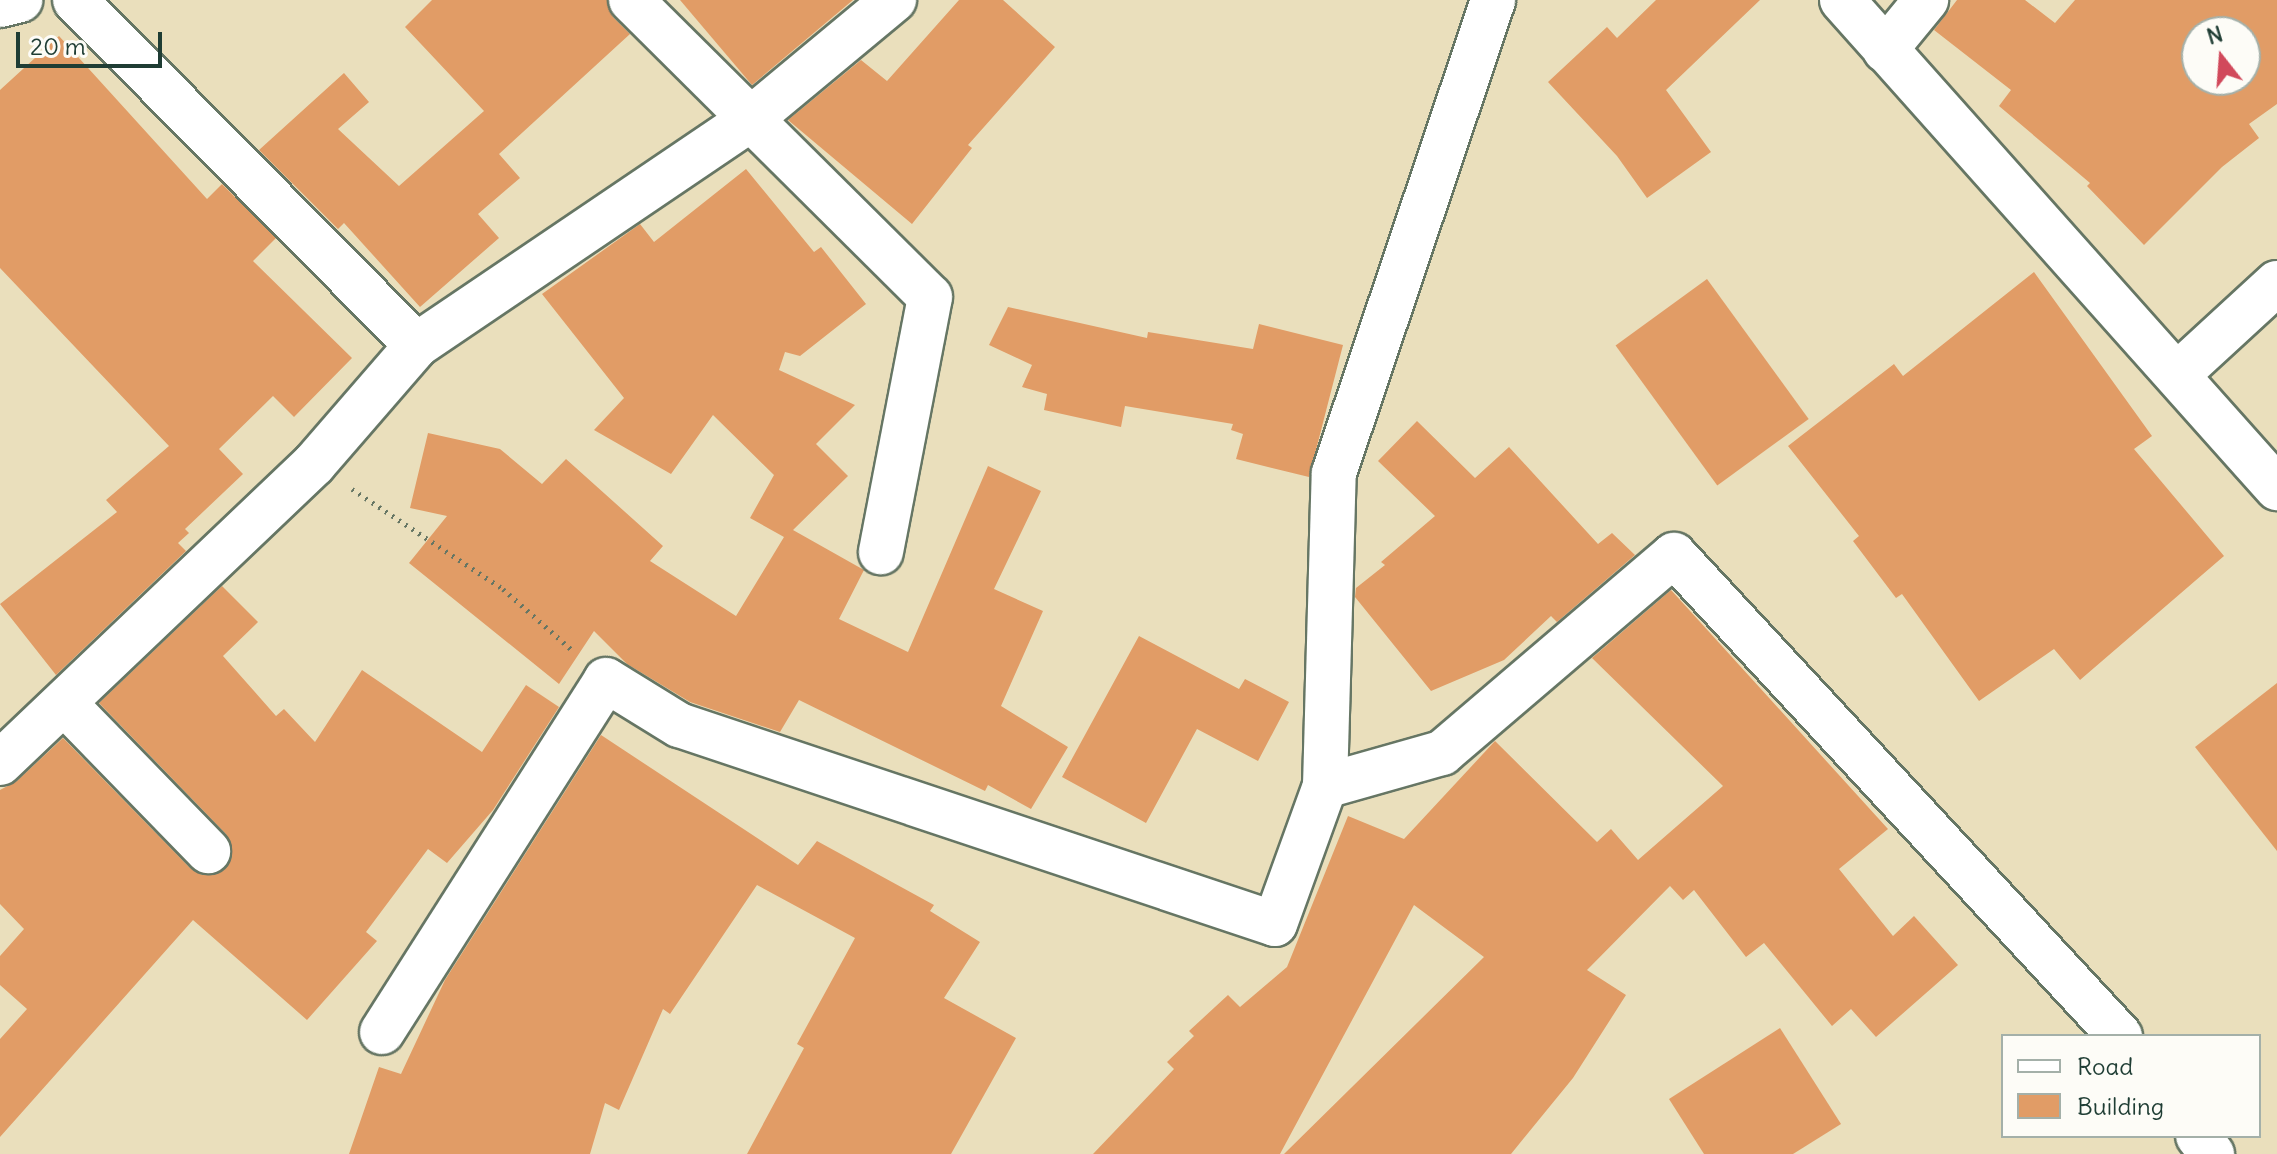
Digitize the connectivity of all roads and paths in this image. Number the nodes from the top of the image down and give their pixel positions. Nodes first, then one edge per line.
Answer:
1 (20, 0) edge
2 (75, 0) edge
3 (631, 0) edge
4 (894, 0) edge
5 (1493, 0) edge
6 (1842, 0) edge
7 (1926, 0) edge
8 (0, 5) edge
9 (1885, 50) junction
10 (748, 121) junction
11 (2277, 283) edge
12 (417, 345) junction
13 (2179, 373) junction
14 (314, 464) junction
15 (2277, 488) edge
16 (881, 552) dead end
17 (606, 680) junction
18 (66, 705) junction
19 (0, 763) edge
20 (1325, 786) junction
21 (208, 851) dead end
22 (382, 1032) dead end
23 (2118, 1034) edge
24 (2200, 1138) edge
25 (2212, 1154) edge

1 - 8 street
2 - 12 street
3 - 10 street
4 - 10 street
5 - 20 street
6 - 9 street
7 - 9 street
9 - 13 street
10 - 12 street
10 - 16 street
11 - 13 street
12 - 14 street
13 - 15 street
14 - 17 path
14 - 18 street
17 - 20 street
17 - 22 street
18 - 19 street
18 - 21 street
20 - 23 street
24 - 25 street

